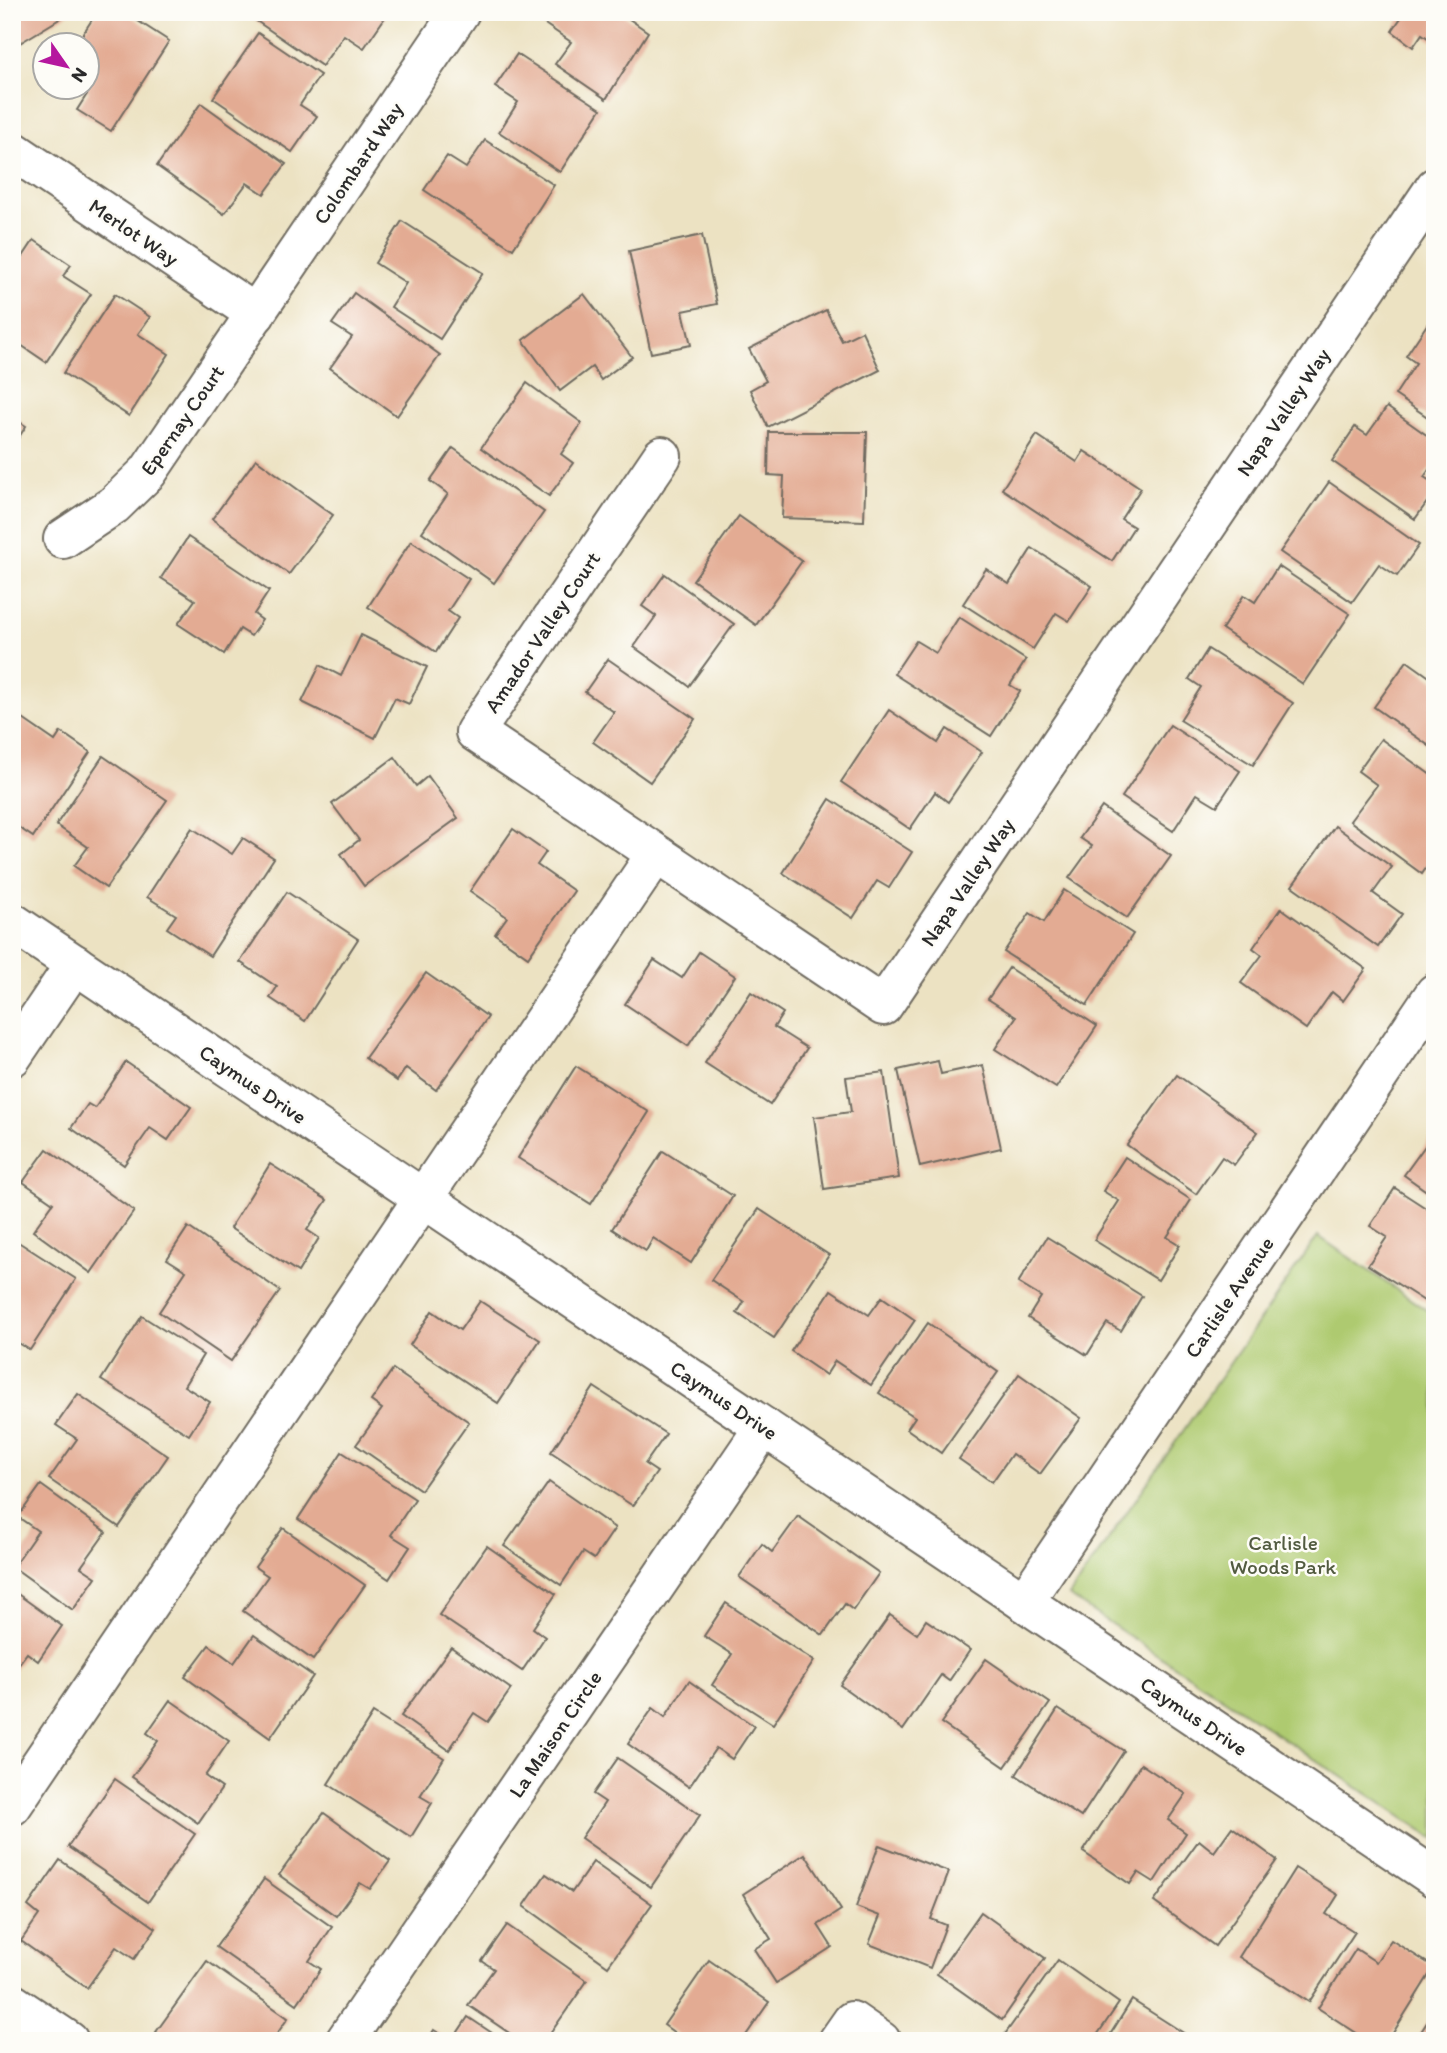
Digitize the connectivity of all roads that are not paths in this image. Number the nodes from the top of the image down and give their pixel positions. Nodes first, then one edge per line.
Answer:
1 (460, 12) edge
2 (12, 150) edge
3 (1435, 187) edge
4 (256, 314) junction
5 (662, 456) dead end
6 (63, 539) dead end
7 (656, 854) junction
8 (12, 922) edge
9 (75, 964) junction
10 (1435, 993) edge
11 (12, 1057) edge
12 (423, 1198) junction
13 (764, 1427) junction
14 (1024, 1602) junction
15 (12, 1806) edge
16 (1435, 1878) edge
17 (12, 2003) edge
18 (69, 2041) edge
19 (345, 2041) edge
20 (838, 2041) edge
21 (881, 2041) edge

1 - 4 street, Colombard Way
2 - 4 street, Merlot Way
3 - 7 street, Napa Valley Way
4 - 6 street, Epernay Court
5 - 7 street, Amador Valley Court
7 - 12 street
8 - 9 street, Caymus Drive
9 - 11 street
9 - 12 street, Caymus Drive
10 - 14 street, Carlisle Avenue
12 - 13 street, Caymus Drive
12 - 15 street
13 - 14 street, Caymus Drive
13 - 19 street, La Maison Circle
14 - 16 street, Caymus Drive
17 - 18 street
20 - 21 street

